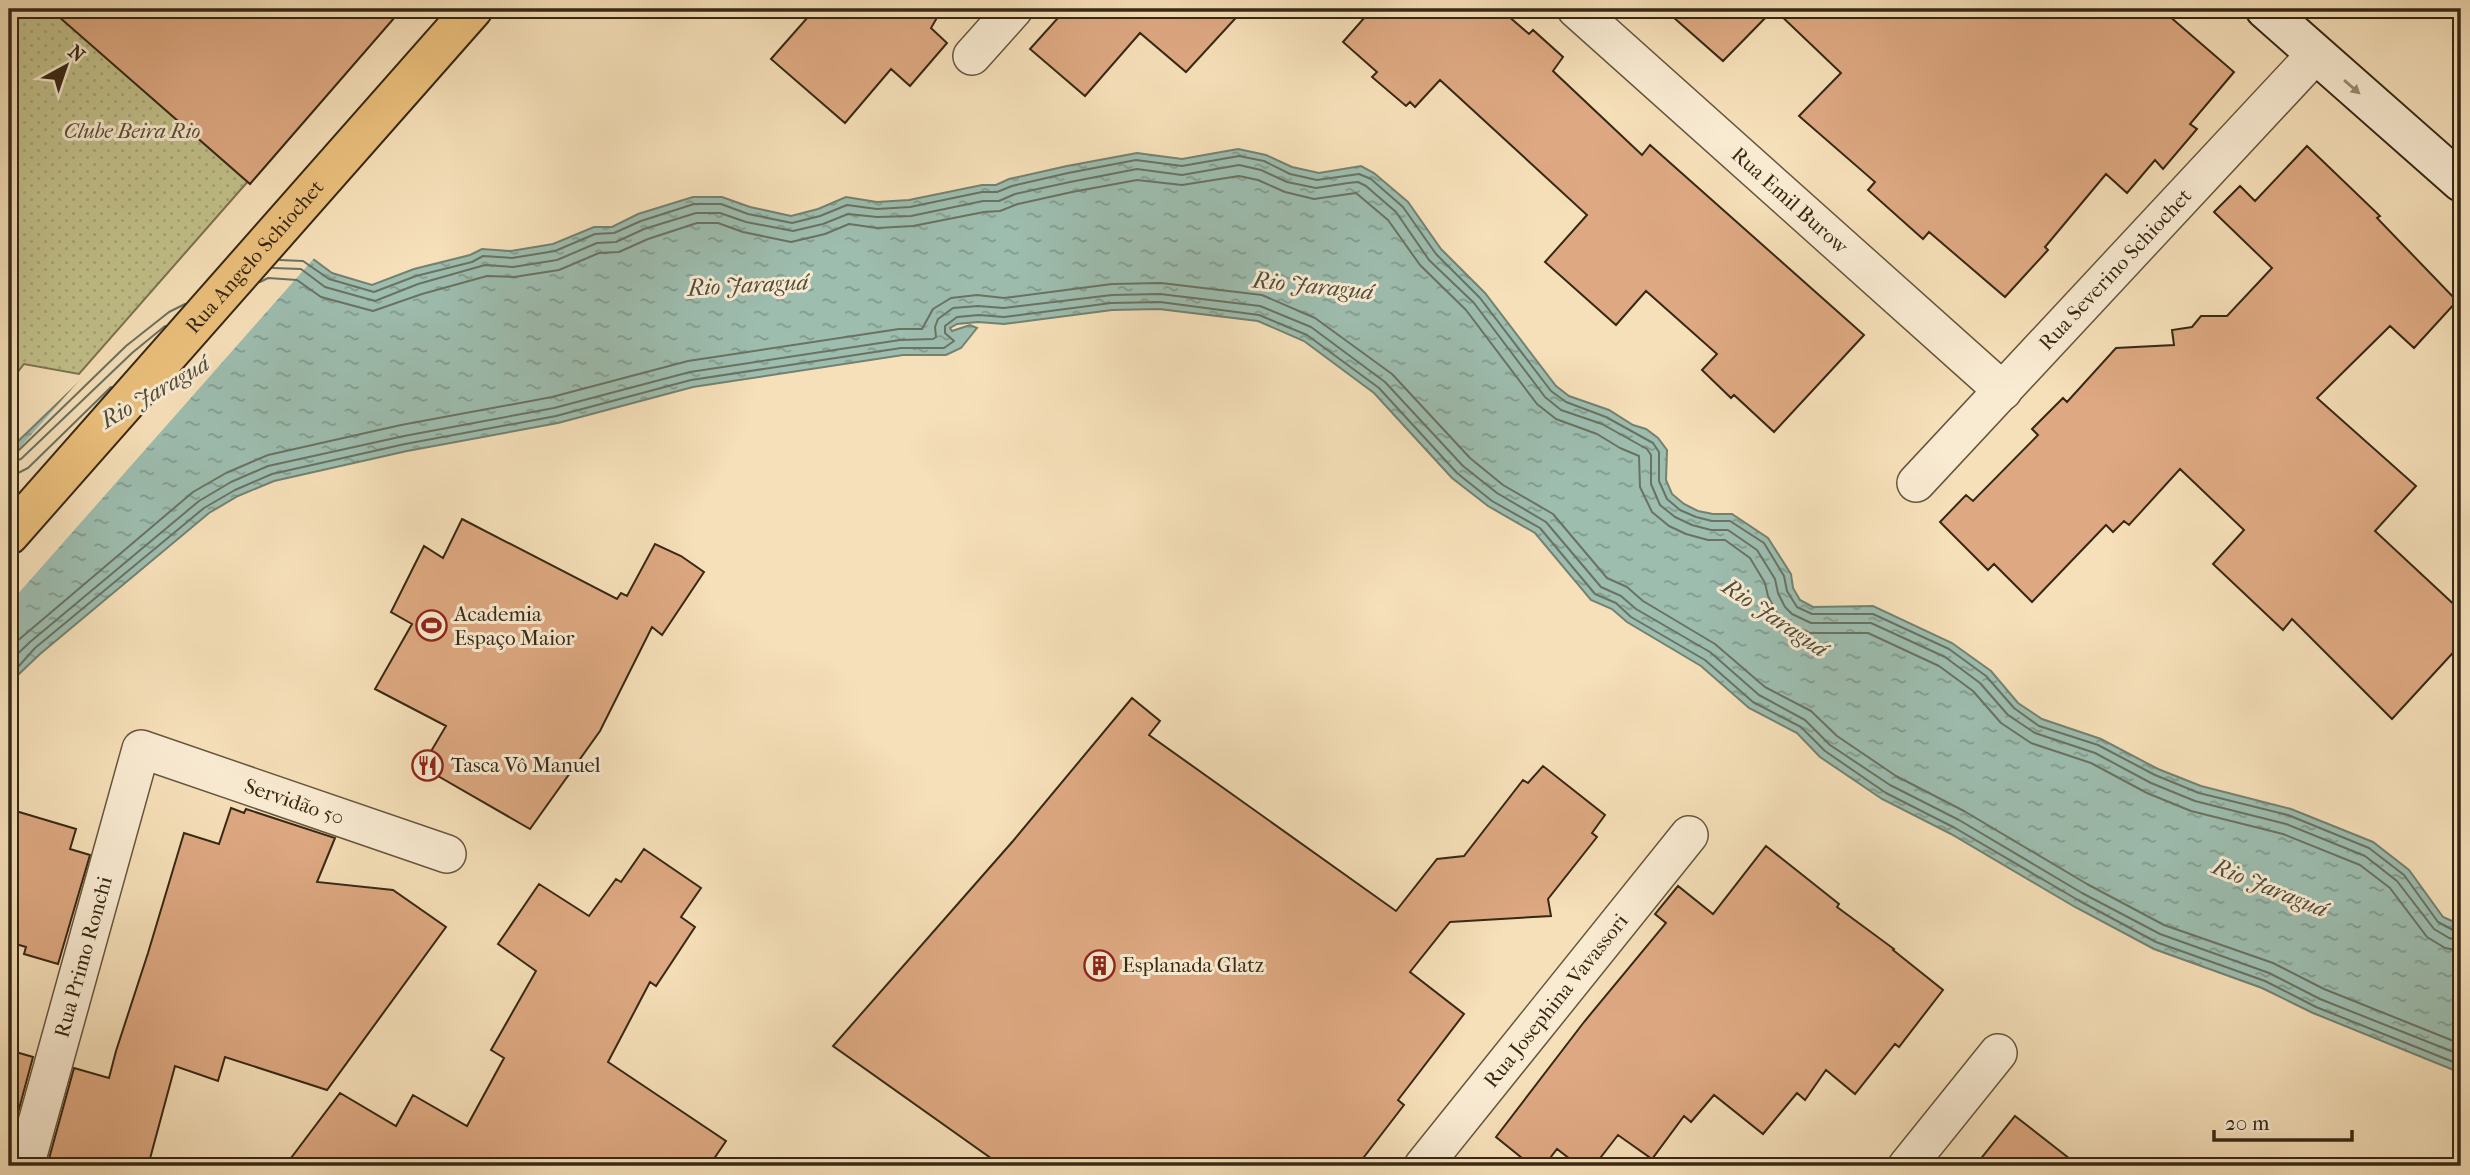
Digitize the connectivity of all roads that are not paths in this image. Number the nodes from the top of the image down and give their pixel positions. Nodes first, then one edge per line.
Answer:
1 (473, 9) edge
2 (1014, 9) edge
3 (1576, 9) edge
4 (2265, 9) edge
5 (2315, 55) junction
6 (972, 56) dead end
7 (2461, 182) edge
8 (2003, 391) junction
9 (1916, 483) dead end
10 (9, 535) edge
11 (141, 749) joint
12 (1689, 835) dead end
13 (447, 853) dead end
14 (1998, 1053) dead end
15 (25, 1166) edge
16 (1423, 1166) edge
17 (1907, 1166) edge

1 - 10 main road, Rua Angelo Schiochet
2 - 6 street
3 - 8 street, Rua Emil Burow
4 - 5 street
5 -> 7 street
5 - 8 street, Rua Severino Schiochet
8 - 9 street, Rua Severino Schiochet
11 - 13 street, Servidão 50
11 - 15 street, Rua Primo Ronchi
12 - 16 street, Rua Josephina Vavassori
14 - 17 street

